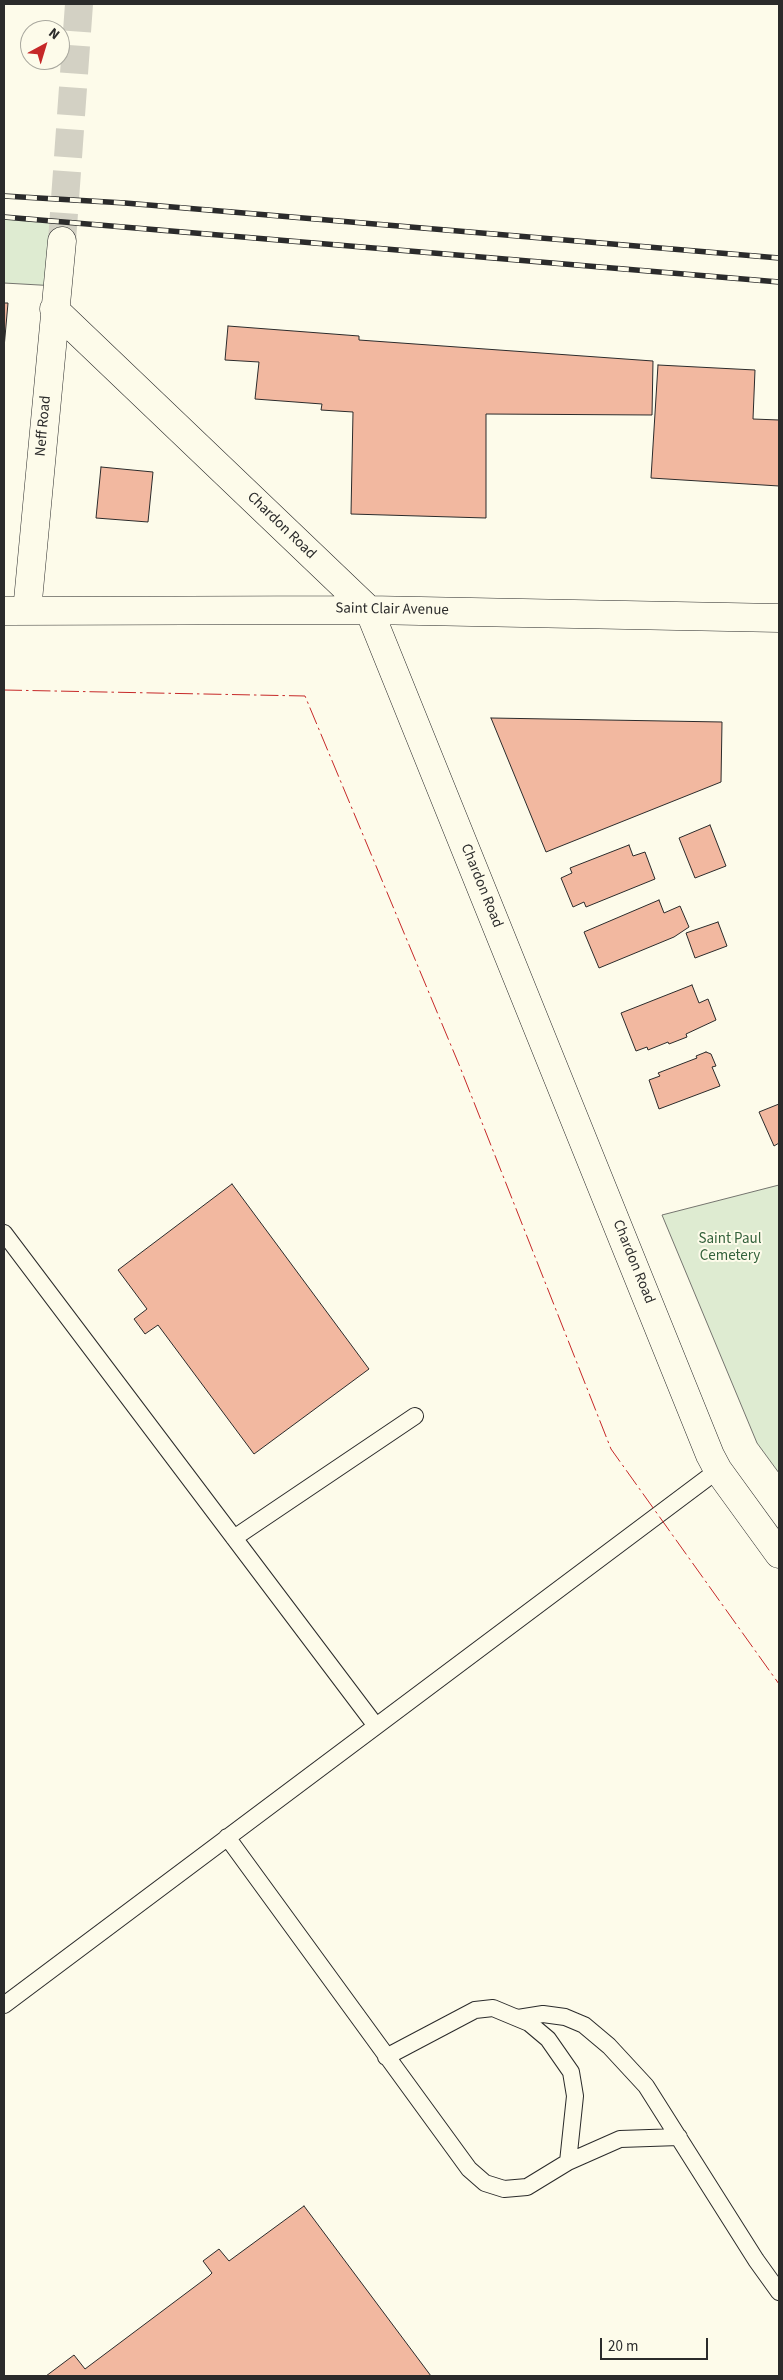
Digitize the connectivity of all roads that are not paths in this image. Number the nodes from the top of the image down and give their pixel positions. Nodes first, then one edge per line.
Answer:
1 (62, 241) tunnel mouth
2 (54, 309) junction
3 (369, 610) junction
4 (15, 611) edge
5 (779, 618) edge
6 (4, 1233) edge
7 (415, 1416) dead end
8 (718, 1470) junction
9 (234, 1538) junction
10 (779, 1554) edge
11 (376, 1726) junction
12 (227, 1837) junction
13 (4, 2005) edge
14 (518, 2018) junction
15 (386, 2057) junction
16 (679, 2137) junction
17 (568, 2162) junction
18 (779, 2292) edge

1 - 2 street, Neff Road
2 - 3 street, Chardon Road
2 - 4 street, Neff Road
3 - 4 street, Saint Clair Avenue
3 - 5 street, Saint Clair Avenue
3 - 8 street, Chardon Road
6 - 9 lane
7 - 9 lane
8 - 10 street, Chardon Road
8 - 11 lane
9 - 11 lane
11 - 12 lane
12 - 13 lane
12 - 15 lane
14 - 15 lane
14 - 16 lane
14 - 17 lane
15 - 17 lane
16 - 17 lane
16 - 18 lane

